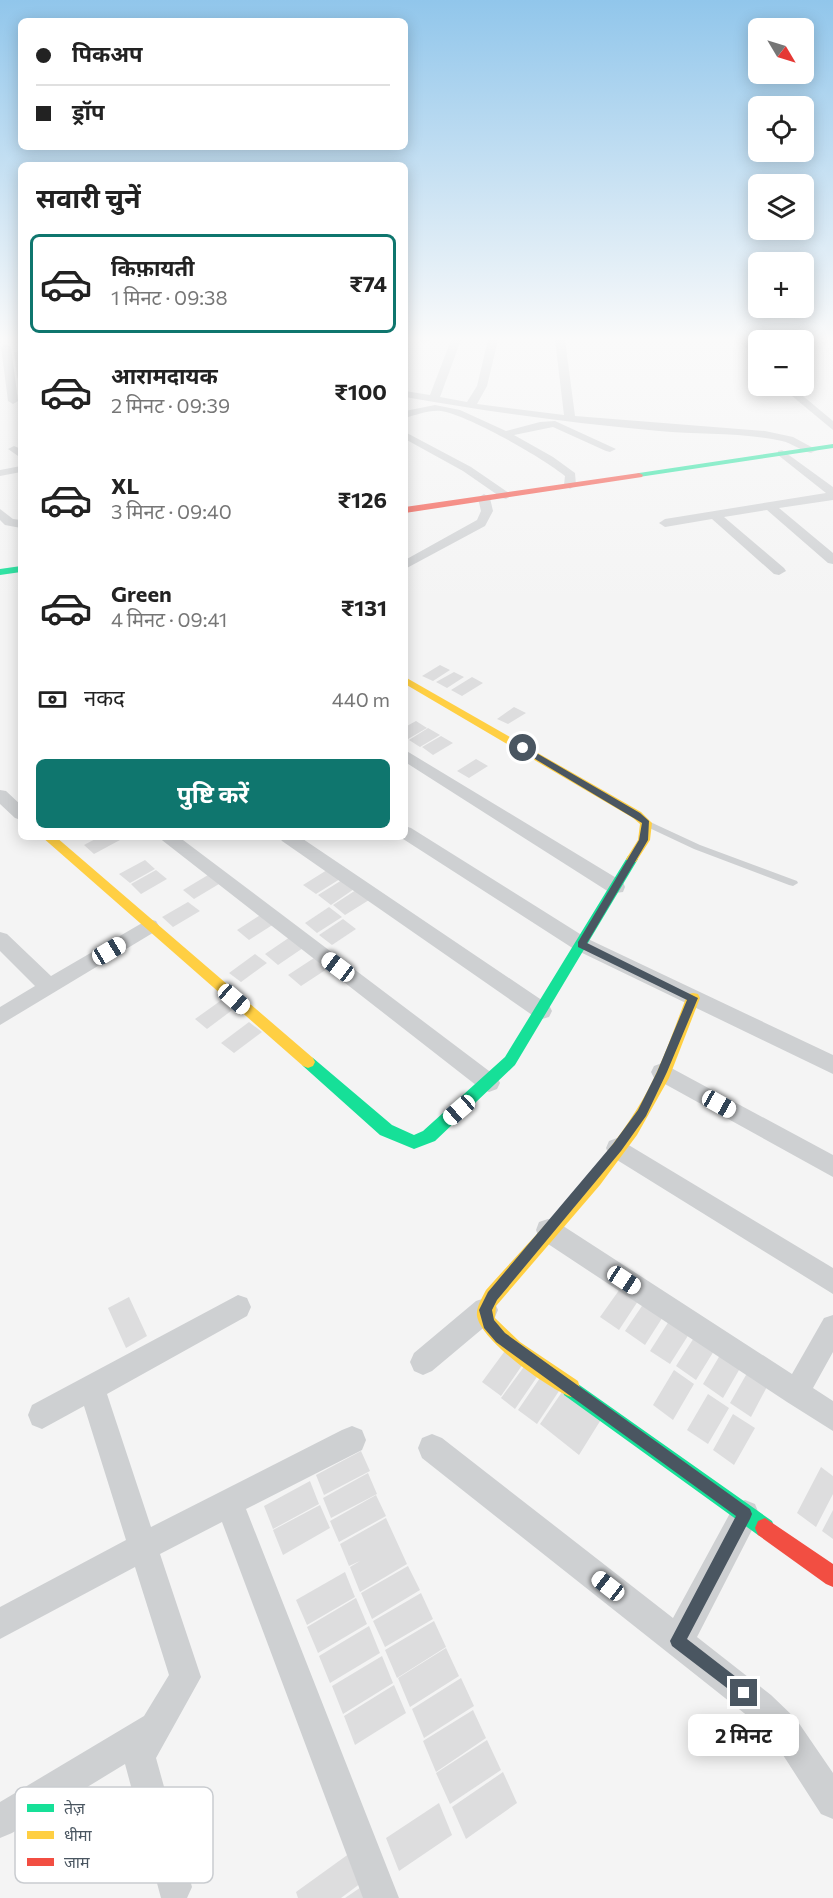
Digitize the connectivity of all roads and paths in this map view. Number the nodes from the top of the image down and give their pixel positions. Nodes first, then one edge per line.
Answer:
1 (489, 429) edge
2 (527, 429) edge
3 (567, 429) edge
4 (653, 429) edge
5 (665, 429) edge
6 (503, 435) junction
7 (408, 437) edge
8 (591, 440) junction
9 (833, 446) edge
10 (610, 449) dead end
11 (812, 450) junction
12 (782, 453) junction
13 (18, 470) edge
14 (0, 473) edge
15 (570, 485) junction
16 (506, 495) junction
17 (833, 495) edge
18 (484, 498) junction
19 (769, 506) junction
20 (408, 510) edge
21 (0, 513) edge
22 (714, 515) junction
23 (665, 523) dead end
24 (18, 524) edge
25 (833, 560) edge
26 (408, 563) edge
27 (18, 569) edge
28 (779, 571) dead end
29 (0, 572) edge
30 (408, 682) edge
31 (408, 757) edge
32 (18, 791) edge
33 (1, 798) edge
34 (18, 812) edge
35 (646, 823) junction
36 (408, 834) edge
37 (51, 840) edge
38 (171, 840) edge
39 (292, 840) edge
40 (793, 883) dead end
41 (616, 887) junction
42 (150, 926) junction
43 (0, 939) edge
44 (581, 944) junction
45 (49, 987) junction
46 (693, 998) junction
47 (542, 1011) junction
48 (0, 1017) edge
49 (833, 1065) edge
50 (662, 1072) junction
51 (489, 1083) junction
52 (617, 1148) junction
53 (833, 1167) edge
54 (548, 1230) junction
55 (833, 1282) edge
56 (238, 1307) dead end
57 (485, 1310) junction
58 (833, 1327) edge
59 (423, 1362) dead end
60 (92, 1388) junction
61 (796, 1393) junction
62 (42, 1415) dead end
63 (833, 1417) edge
64 (352, 1440) dead end
65 (432, 1448) dead end
66 (229, 1502) junction
67 (745, 1514) junction
68 (143, 1546) junction
69 (833, 1577) edge
70 (0, 1624) edge
71 (678, 1641) junction
72 (156, 1726) junction
73 (56, 1787) edge
74 (147, 1787) edge
75 (833, 1802) edge
76 (15, 1812) edge
77 (0, 1821) edge
78 (173, 1883) edge
79 (174, 1887) dead end
80 (381, 1898) edge

1 - 6 street
2 - 6 street
3 - 8 street
4 - 8 street
5 - 11 street
6 - 15 street
7 - 16 street
8 - 10 street
9 - 11 street
11 - 12 street
12 - 15 street
12 - 17 street
13 - 14 street
15 - 16 street
16 - 18 street
17 - 19 street
18 - 20 street
18 - 26 street
19 - 22 street
19 - 25 street
21 - 24 street
22 - 23 street
22 - 28 street
27 - 29 street
30 - 35 street
31 - 41 street
32 - 33 street
33 - 34 street
35 - 40 lane
35 - 41 street
36 - 44 street
37 - 42 street
38 - 51 street
39 - 47 street
41 - 44 street
42 - 45 street
42 - 51 street
43 - 45 street
44 - 46 street
44 - 47 street
45 - 48 street
46 - 49 street
46 - 50 street
47 - 51 street
50 - 52 street
50 - 53 street
52 - 54 street
52 - 55 street
54 - 57 street
54 - 61 street
56 - 60 street
57 - 59 street
57 - 67 street
58 - 61 street
60 - 62 street
60 - 68 street
61 - 63 street
64 - 66 street
65 - 71 street
66 - 68 street
66 - 80 street
67 - 69 street
67 - 71 street
68 - 70 street
68 - 72 street
71 - 75 street
72 - 73 street
72 - 74 street
76 - 77 street
78 - 79 street

